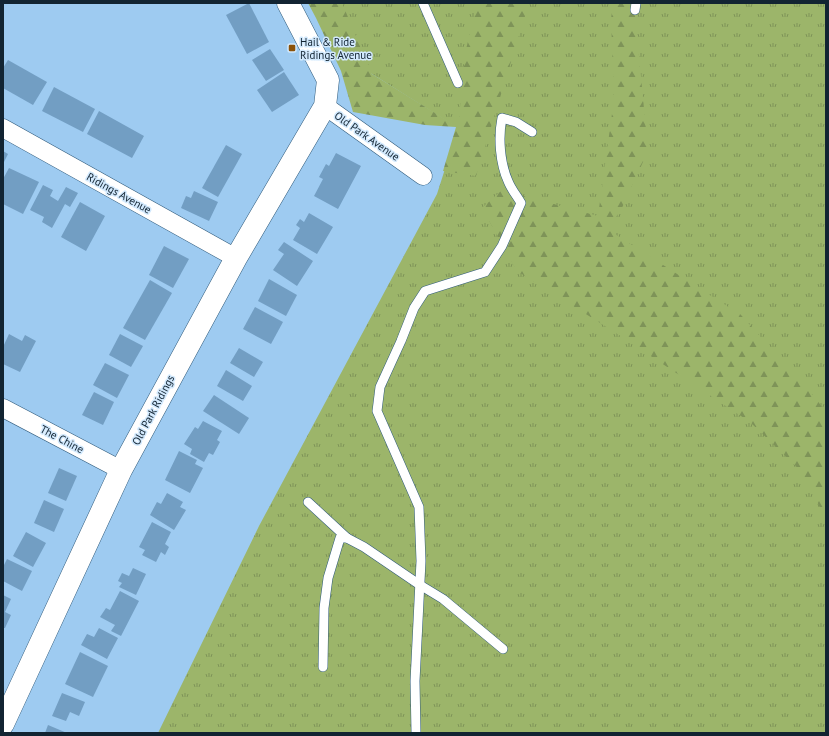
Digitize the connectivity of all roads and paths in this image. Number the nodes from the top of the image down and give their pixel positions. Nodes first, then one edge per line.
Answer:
1 (288, 3) edge
2 (423, 3) edge
3 (458, 83) dead end
4 (325, 106) junction
5 (3, 128) edge
6 (532, 132) dead end
7 (423, 176) dead end
8 (236, 258) junction
9 (3, 408) edge
10 (121, 470) junction
11 (308, 502) dead end
12 (347, 538) junction
13 (420, 585) junction
14 (502, 648) dead end
15 (323, 667) dead end
16 (3, 724) edge
17 (416, 733) edge

1 - 4 street, Old Park Avenue
2 - 3 lane
4 - 7 street, Old Park Avenue
4 - 8 street, Old Park Ridings
5 - 8 street, Ridings Avenue
6 - 13 lane
8 - 10 street, Old Park Ridings
9 - 10 street, The Chine
10 - 16 street, Old Park Ridings
11 - 12 lane
12 - 13 lane
12 - 15 lane
13 - 14 lane
13 - 17 lane

